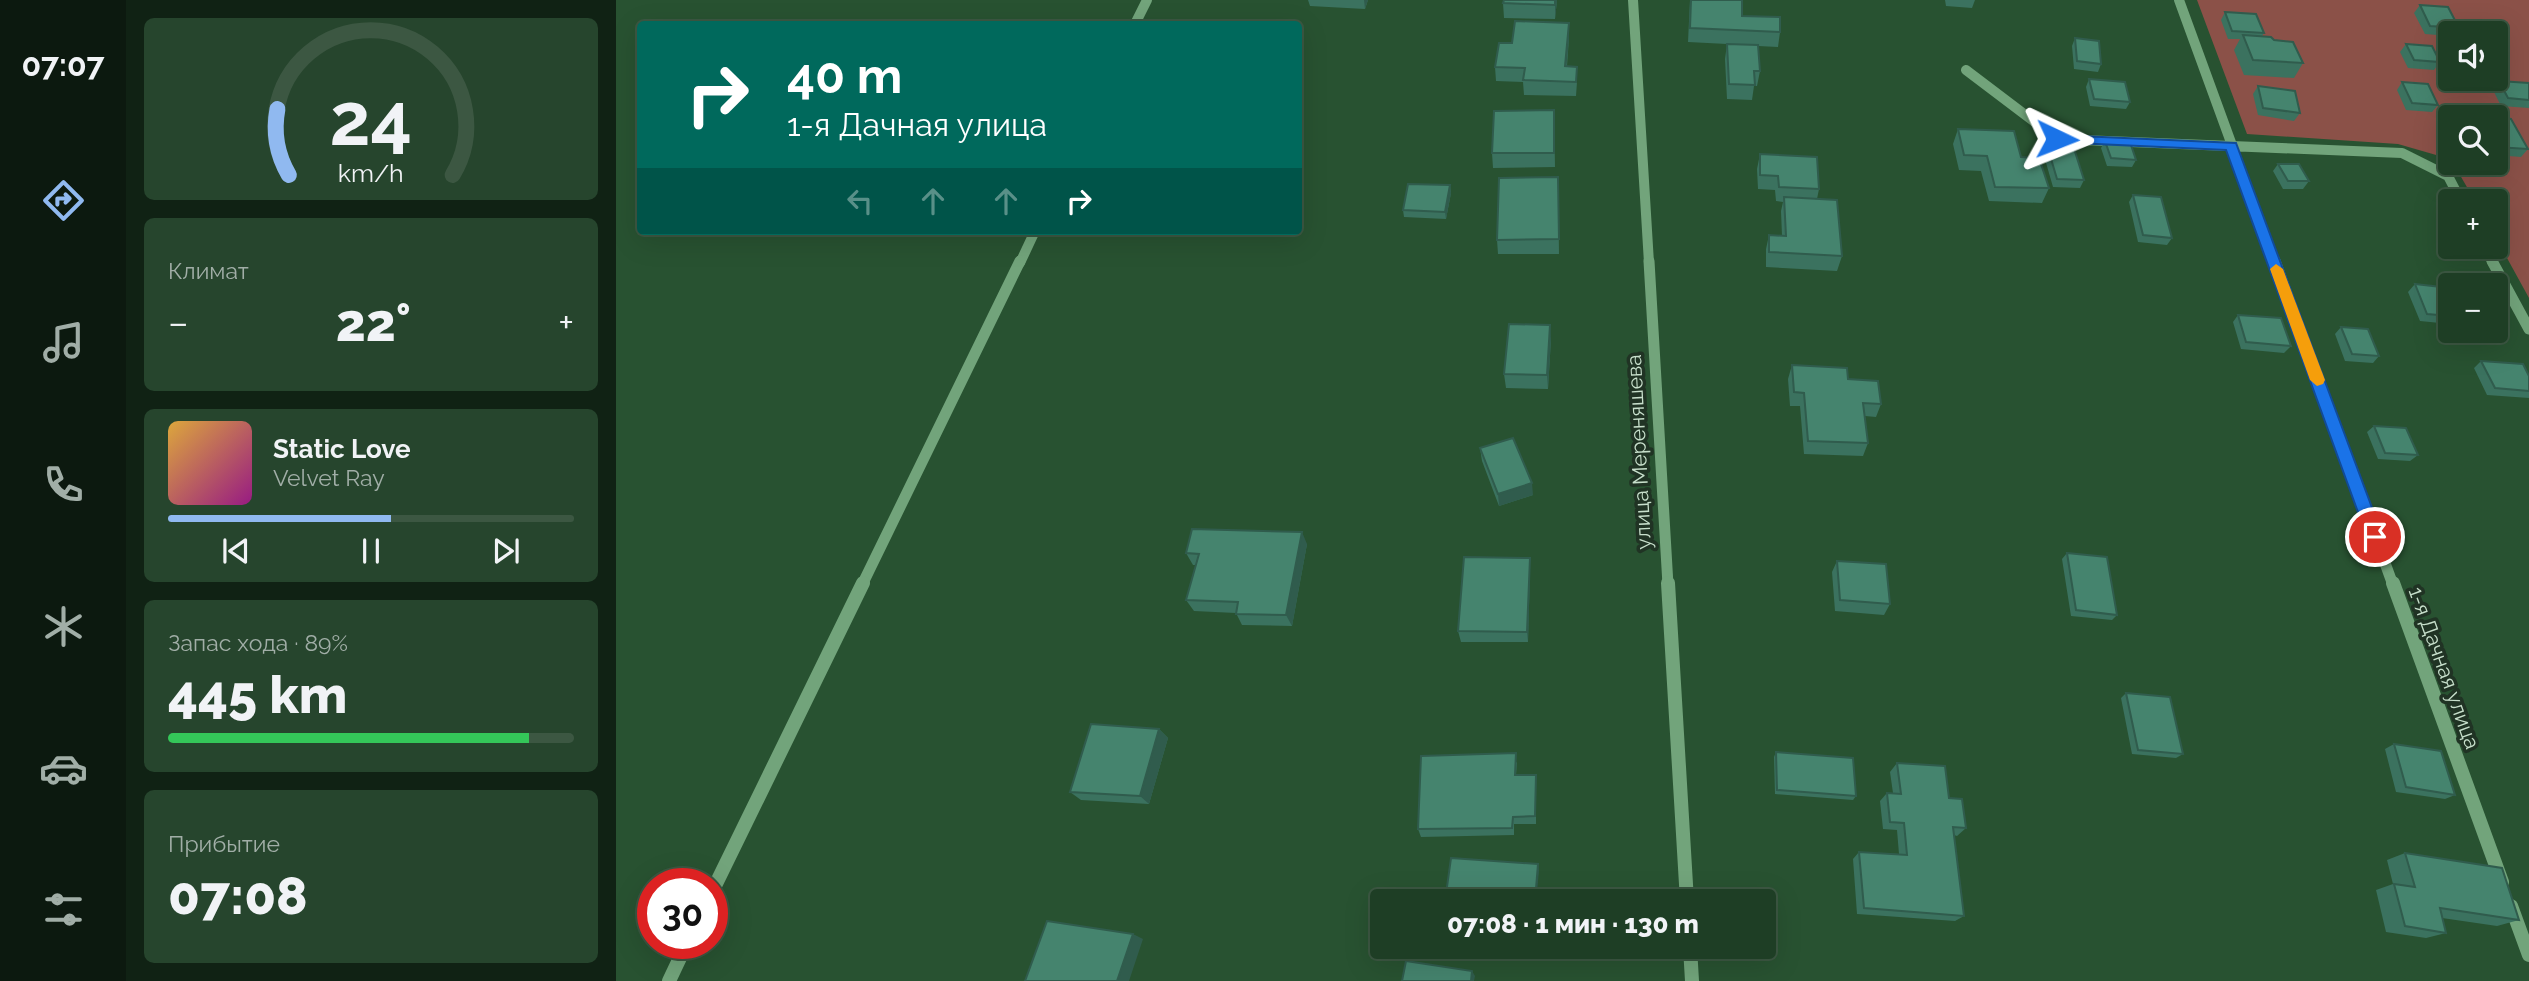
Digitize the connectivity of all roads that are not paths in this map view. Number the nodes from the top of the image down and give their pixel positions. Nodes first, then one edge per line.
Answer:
1 (1147, 0) edge
2 (1633, 0) edge
3 (2179, 0) edge
4 (1136, 21) edge
5 (1966, 70) dead end
6 (2231, 146) junction
7 (2455, 189) edge
8 (1033, 235) edge
9 (2491, 259) edge
10 (2529, 329) edge
11 (724, 868) edge
12 (1686, 889) edge
13 (2529, 955) edge
14 (679, 959) edge
15 (1691, 959) edge
16 (669, 981) edge
17 (1692, 981) edge

1 - 4 street
2 - 12 street, улица Мереняшева
3 - 6 street, 1-я Дачная улица
5 - 6 street
6 - 7 street
6 - 13 street, 1-я Дачная улица
8 - 11 street
9 - 10 street
14 - 16 street
15 - 17 street

